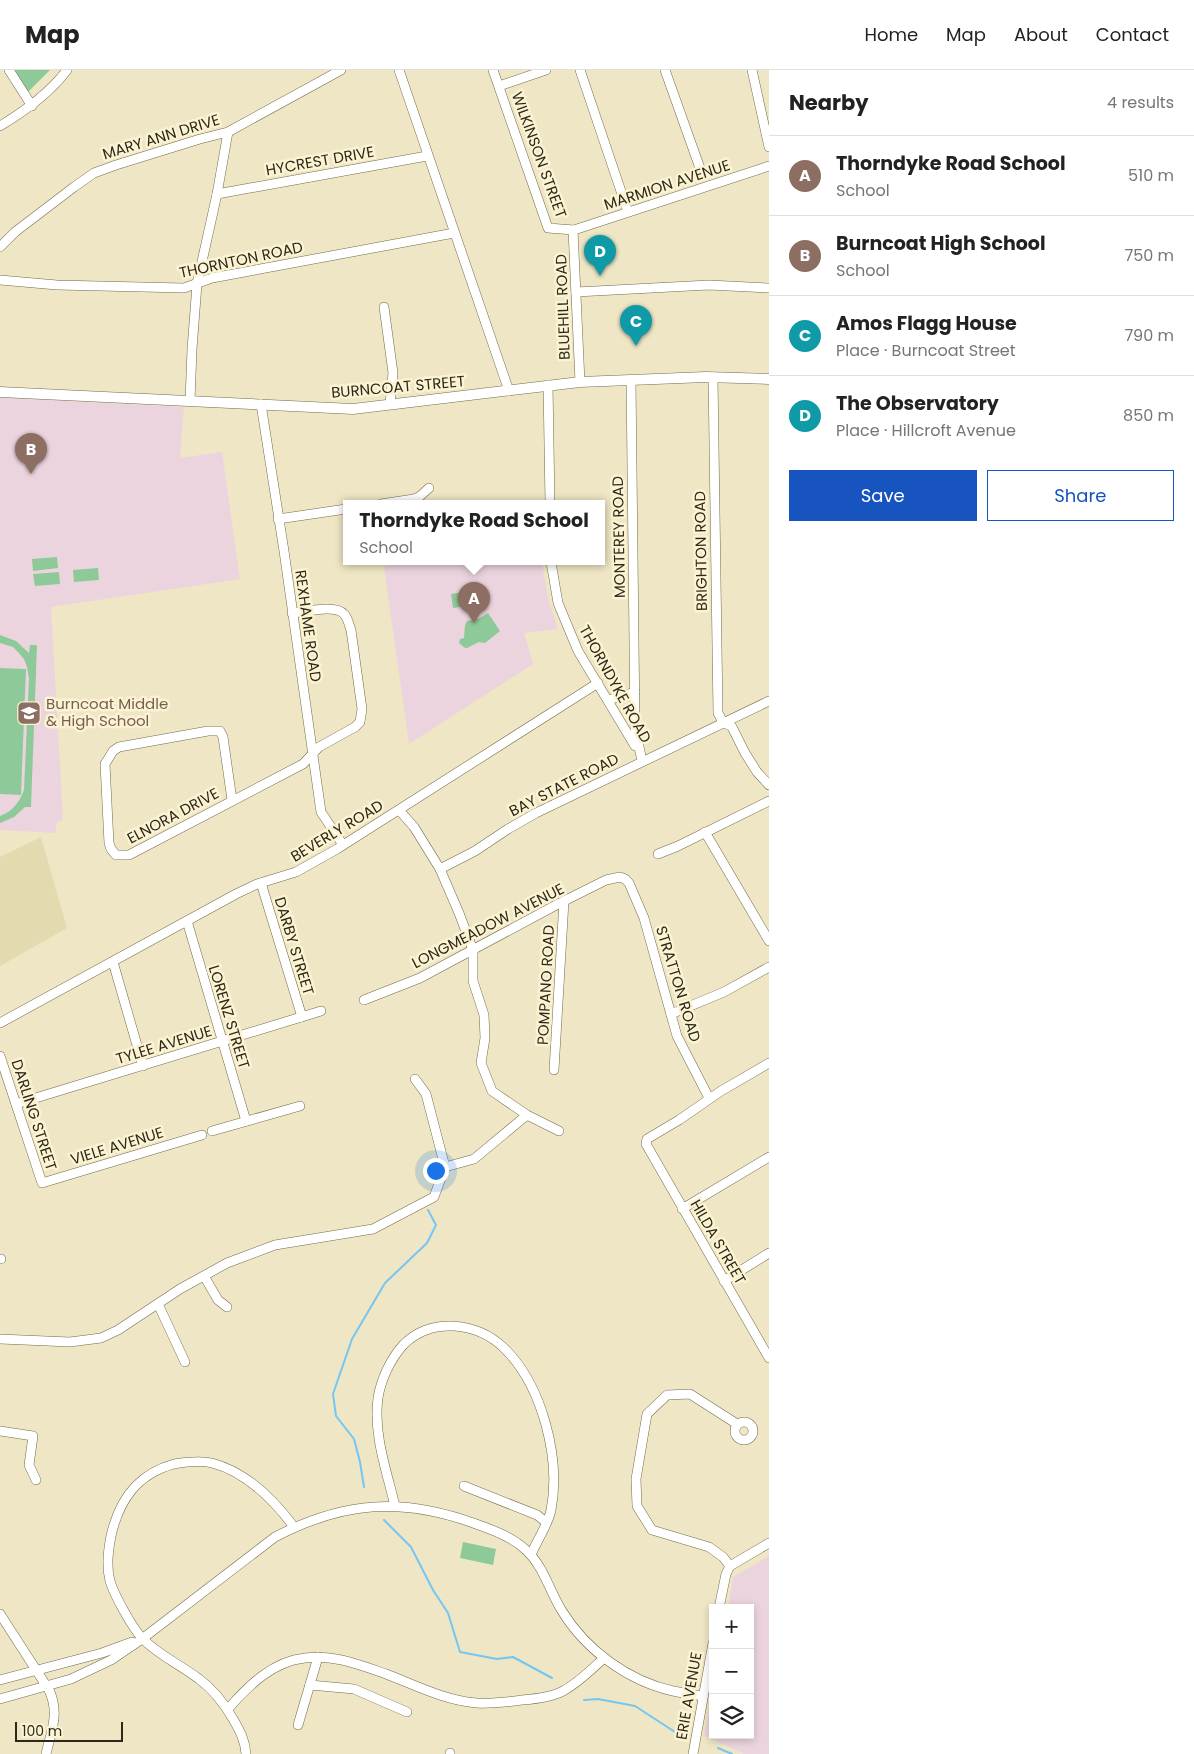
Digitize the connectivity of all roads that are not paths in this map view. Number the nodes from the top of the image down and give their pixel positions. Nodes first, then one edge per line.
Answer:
1 (9, 70) edge
2 (341, 70) edge
3 (399, 70) edge
4 (493, 70) edge
5 (546, 70) edge
6 (580, 70) edge
7 (665, 70) edge
8 (752, 70) edge
9 (67, 71) edge
10 (499, 86) junction
11 (32, 106) junction
12 (0, 126) edge
13 (228, 132) junction
14 (769, 147) edge
15 (427, 156) junction
16 (769, 166) edge
17 (700, 171) dead end
18 (217, 194) junction
19 (628, 212) junction
20 (573, 230) junction
21 (454, 233) junction
22 (0, 247) edge
23 (0, 272) edge
24 (0, 280) edge
25 (10, 281) junction
26 (197, 284) junction
27 (769, 288) edge
28 (576, 292) junction
29 (384, 307) dead end
30 (713, 377) junction
31 (769, 378) edge
32 (631, 380) junction
33 (580, 382) junction
34 (548, 386) junction
35 (509, 391) junction
36 (0, 392) edge
37 (190, 401) junction
38 (261, 404) junction
39 (390, 404) junction
40 (429, 488) dead end
41 (407, 500) edge
42 (550, 500) edge
43 (343, 509) edge
44 (278, 519) junction
45 (552, 565) edge
46 (292, 614) junction
47 (598, 683) junction
48 (635, 692) junction
49 (608, 700) junction
50 (769, 701) edge
51 (723, 722) junction
52 (312, 755) junction
53 (642, 761) junction
54 (769, 785) edge
55 (232, 800) junction
56 (769, 801) edge
57 (399, 810) junction
58 (705, 832) junction
59 (343, 845) junction
60 (658, 854) dead end
61 (440, 869) junction
62 (624, 879) joint
63 (261, 883) junction
64 (564, 901) junction
65 (187, 921) junction
66 (769, 941) edge
67 (473, 950) junction
68 (113, 962) junction
69 (769, 967) edge
70 (364, 1000) dead end
71 (321, 1011) dead end
72 (672, 1014) junction
73 (302, 1017) junction
74 (0, 1023) edge
75 (222, 1042) junction
76 (0, 1056) edge
77 (769, 1063) edge
78 (143, 1066) junction
79 (554, 1070) dead end
80 (415, 1079) dead end
81 (709, 1098) junction
82 (16, 1104) junction
83 (300, 1106) dead end
84 (527, 1115) junction
85 (246, 1121) junction
86 (212, 1131) dead end
87 (559, 1131) dead end
88 (202, 1135) dead end
89 (769, 1157) edge
90 (445, 1168) junction
91 (42, 1183) joint
92 (682, 1209) junction
93 (769, 1252) edge
94 (204, 1276) junction
95 (724, 1280) junction
96 (158, 1304) junction
97 (227, 1307) dead end
98 (0, 1339) edge
99 (768, 1353) edge
100 (185, 1362) dead end
101 (737, 1424) dead end
102 (0, 1431) edge
103 (36, 1480) dead end
104 (464, 1486) dead end
105 (395, 1506) junction
106 (546, 1522) junction
107 (294, 1527) junction
108 (769, 1543) edge
109 (531, 1555) junction
110 (730, 1566) junction
111 (720, 1604) edge
112 (0, 1614) edge
113 (142, 1639) junction
114 (712, 1649) edge
115 (318, 1657) junction
116 (604, 1658) junction
117 (36, 1670) junction
118 (0, 1680) edge
119 (310, 1685) junction
120 (46, 1686) junction
121 (702, 1696) junction
122 (0, 1699) edge
123 (228, 1709) junction
124 (407, 1712) dead end
125 (298, 1725) dead end
126 (46, 1754) edge
127 (246, 1754) edge
128 (692, 1754) edge

1 - 11 street
2 - 13 street, MARY ANN DRIVE
3 - 15 street
4 - 10 street, WILKINSON STREET
5 - 10 street
6 - 19 street
7 - 17 street
8 - 14 street
9 - 11 street
10 - 20 street, WILKINSON STREET
11 - 12 street
13 - 18 street
13 - 22 street, MARY ANN DRIVE
15 - 18 street, HYCREST DRIVE
15 - 21 street
16 - 19 street, MARMION AVENUE
18 - 26 street
19 - 20 street, MARMION AVENUE
20 - 28 street, BLUEHILL ROAD
21 - 26 street, THORNTON ROAD
21 - 35 street
23 - 25 street
24 - 25 street, THORNTON ROAD
25 - 26 street, THORNTON ROAD
26 - 37 street
27 - 28 street
28 - 33 street, BLUEHILL ROAD
29 - 39 street
30 - 31 main road, BURNCOAT STREET
30 - 32 main road, BURNCOAT STREET
30 - 51 street, BRIGHTON ROAD
32 - 33 main road, BURNCOAT STREET
32 - 48 street, MONTEREY ROAD
33 - 34 main road, BURNCOAT STREET
34 - 35 main road, BURNCOAT STREET
34 - 42 street
35 - 39 main road, BURNCOAT STREET
36 - 37 main road, BURNCOAT STREET
37 - 38 main road, BURNCOAT STREET
38 - 39 main road, BURNCOAT STREET
38 - 44 street, REXHAME ROAD
40 - 41 street
43 - 44 street
44 - 46 street, REXHAME ROAD
45 - 47 street, THORNDYKE ROAD
46 - 52 street, REXHAME ROAD
46 - 52 street, ELNORA DRIVE
47 - 49 street, THORNDYKE ROAD
47 - 57 street, BEVERLY ROAD
48 - 49 street
48 - 53 street, MONTEREY ROAD
49 - 53 street, THORNDYKE ROAD
50 - 51 street, BAY STATE ROAD
51 - 53 street, BAY STATE ROAD
51 - 54 street
52 - 55 street, ELNORA DRIVE
52 - 59 street, REXHAME ROAD
53 - 61 street, BAY STATE ROAD
55 - 55 street, ELNORA DRIVE
56 - 58 street
57 - 59 street, BEVERLY ROAD
57 - 61 street
58 - 60 street
58 - 66 street
59 - 63 street, BEVERLY ROAD
61 - 67 street
62 - 64 street, LONGMEADOW AVENUE
62 - 72 street, STRATTON ROAD
63 - 65 street, BEVERLY ROAD
63 - 73 street, DARBY STREET
64 - 67 street, LONGMEADOW AVENUE
64 - 79 street, POMPANO ROAD
65 - 68 street, BEVERLY ROAD
65 - 75 street, LORENZ STREET
67 - 70 street, LONGMEADOW AVENUE
67 - 84 street
68 - 74 street, BEVERLY ROAD
68 - 78 street
69 - 72 street
71 - 73 street, TYLEE AVENUE
72 - 81 street, STRATTON ROAD
73 - 75 street, TYLEE AVENUE
75 - 78 street, TYLEE AVENUE
75 - 85 street, LORENZ STREET
76 - 82 street, DARLING STREET
77 - 81 street
78 - 82 street, TYLEE AVENUE
80 - 90 street
81 - 92 street, HILDA STREET
82 - 91 street, DARLING STREET
83 - 85 street
84 - 87 street
84 - 90 street
85 - 86 street
88 - 91 street, VIELE AVENUE
89 - 92 street
90 - 94 street
92 - 95 street, HILDA STREET
93 - 95 street
94 - 96 street
94 - 97 street
95 - 99 street, HILDA STREET
96 - 98 street
96 - 100 street
101 - 110 street
102 - 103 street
104 - 106 street
105 - 106 street
105 - 107 street
105 - 109 street
106 - 109 street
107 - 113 street
107 - 113 street
108 - 110 street
109 - 116 street
110 - 111 street
112 - 117 street
113 - 117 street
113 - 120 street
113 - 123 street
114 - 121 street, ERIE AVENUE
115 - 116 street
115 - 119 street
115 - 123 street
116 - 121 street
117 - 118 street
117 - 120 street
119 - 124 street
119 - 125 street
120 - 122 street
120 - 126 street
121 - 128 street, ERIE AVENUE
123 - 127 street

